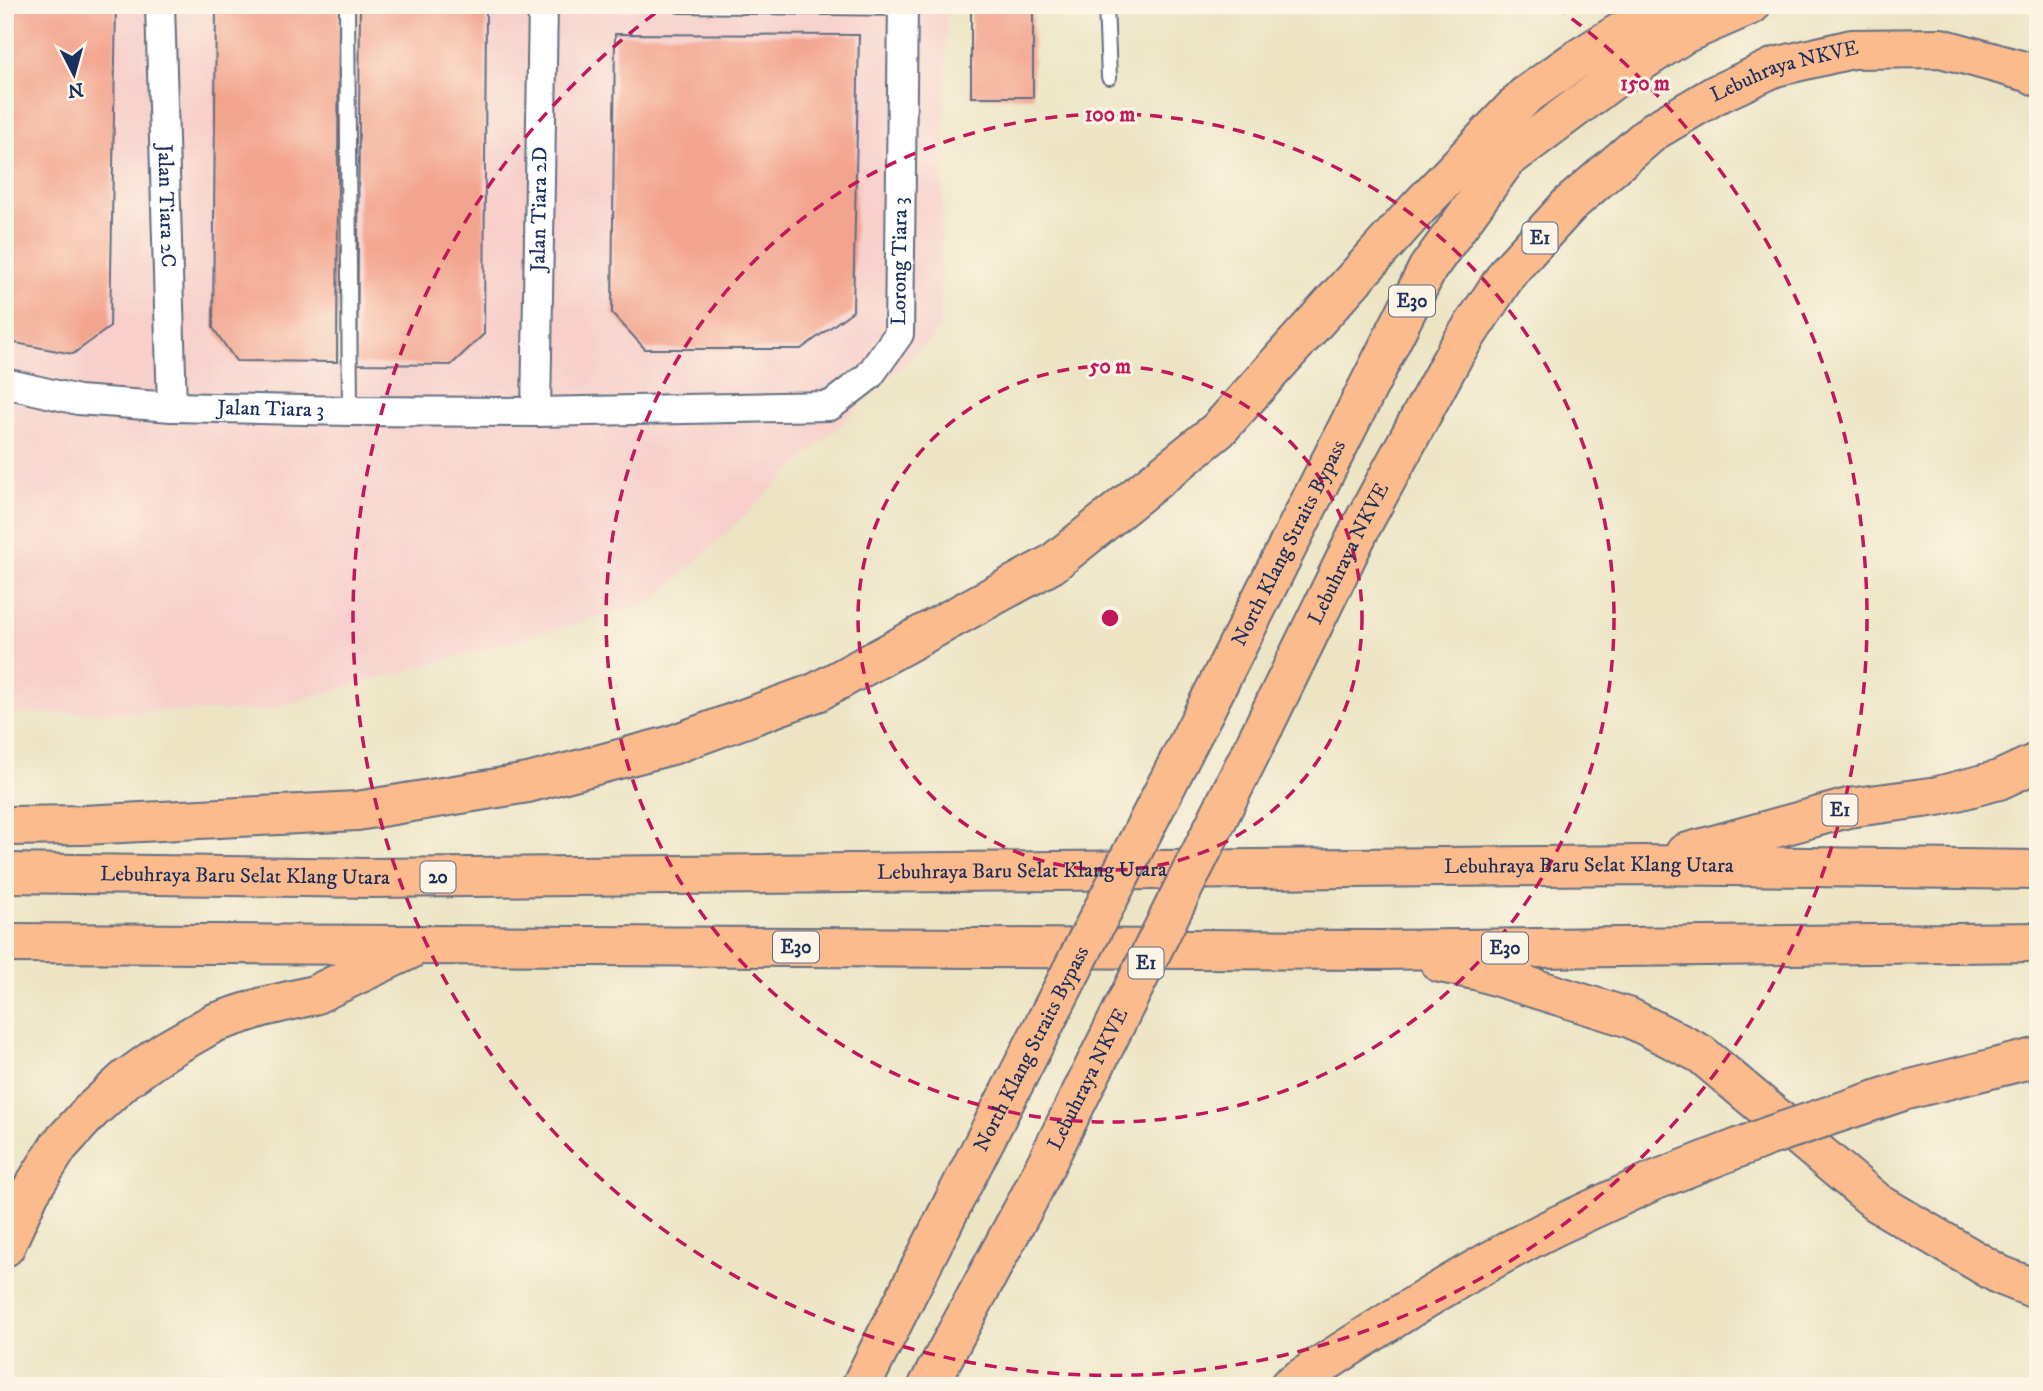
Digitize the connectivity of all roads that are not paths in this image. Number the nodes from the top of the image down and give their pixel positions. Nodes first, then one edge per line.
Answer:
1 (160, 5) edge
2 (347, 5) edge
3 (543, 5) edge
4 (679, 5) edge
5 (1106, 5) edge
6 (1672, 5) edge
7 (1751, 5) edge
8 (731, 6) edge
9 (903, 7) edge
10 (1109, 77) dead end
11 (2038, 77) edge
12 (5, 383) edge
13 (172, 407) junction
14 (350, 411) junction
15 (536, 412) junction
16 (2038, 762) edge
17 (5, 826) edge
18 (1643, 865) junction
19 (2038, 870) edge
20 (5, 873) edge
21 (2038, 942) edge
22 (5, 943) edge
23 (417, 946) junction
24 (1379, 950) junction
25 (2038, 1057) edge
26 (5, 1247) edge
27 (919, 1275) junction
28 (2038, 1290) edge
29 (844, 1386) edge
30 (861, 1386) edge
31 (928, 1386) edge
32 (1289, 1386) edge

1 - 13 street, Jalan Tiara 2C
2 - 14 lane
3 - 15 street, Jalan Tiara 2D
4 - 8 lane
5 - 10 lane
6 - 17 highway
7 - 27 highway, North Klang Straits Bypass / E30, bridge
8 - 9 lane
9 - 15 street, Lorong Tiara 3
11 - 31 highway, Lebuhraya NKVE / E1, bridge
12 - 13 street, Jalan Tiara 3
13 - 14 street, Jalan Tiara 3
14 - 15 street, Jalan Tiara 3
16 - 18 highway, E1
18 - 19 highway, Lebuhraya Baru Selat Klang Utara
18 - 20 highway, Lebuhraya Baru Selat Klang Utara / 20
21 - 24 highway, E30
22 - 23 highway
23 - 24 highway, E30
23 - 26 highway
24 - 28 highway
25 - 32 highway, bridge
27 - 29 highway
27 - 30 highway, E30

